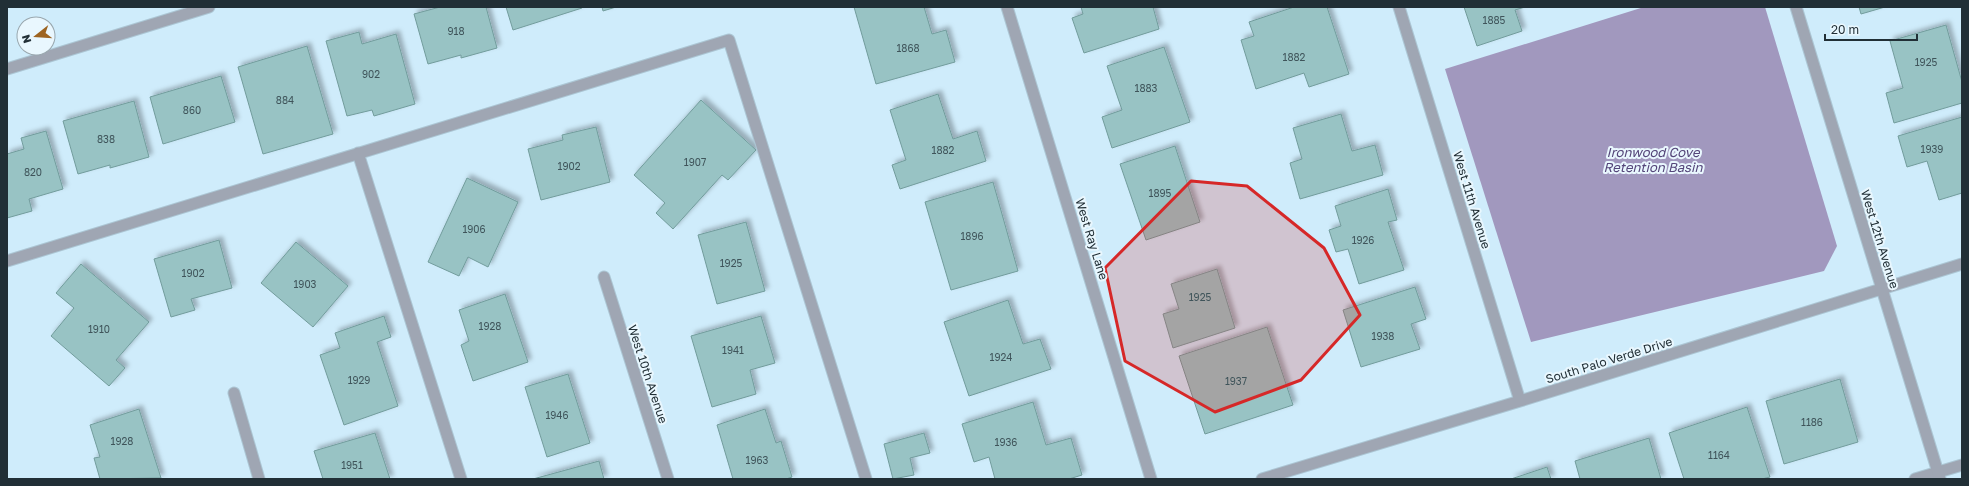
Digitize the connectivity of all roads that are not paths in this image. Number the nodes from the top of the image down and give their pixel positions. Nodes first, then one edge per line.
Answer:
1 (209, 7) edge
2 (1007, 7) edge
3 (1399, 7) edge
4 (1796, 7) edge
5 (7, 70) edge
6 (358, 153) junction
7 (7, 261) edge
8 (1962, 264) edge
9 (604, 276) dead end
10 (1882, 288) junction
11 (234, 393) dead end
12 (1520, 401) junction
13 (1962, 465) edge
14 (1939, 475) edge
15 (259, 479) edge
16 (460, 479) edge
17 (668, 479) edge
18 (866, 479) edge
19 (1151, 479) edge
20 (1262, 479) edge
21 (1915, 479) edge

1 - 5 street
2 - 19 street, West Ray Lane
3 - 12 street, West 11th Avenue
4 - 10 street, West 12th Avenue
6 - 7 street
6 - 16 street
6 - 18 street
8 - 10 street, South Palo Verde Drive
9 - 17 street, West 10th Avenue
10 - 12 street, South Palo Verde Drive
10 - 14 street, West 12th Avenue
11 - 15 street
12 - 20 street, South Palo Verde Drive
13 - 14 street
14 - 21 street

